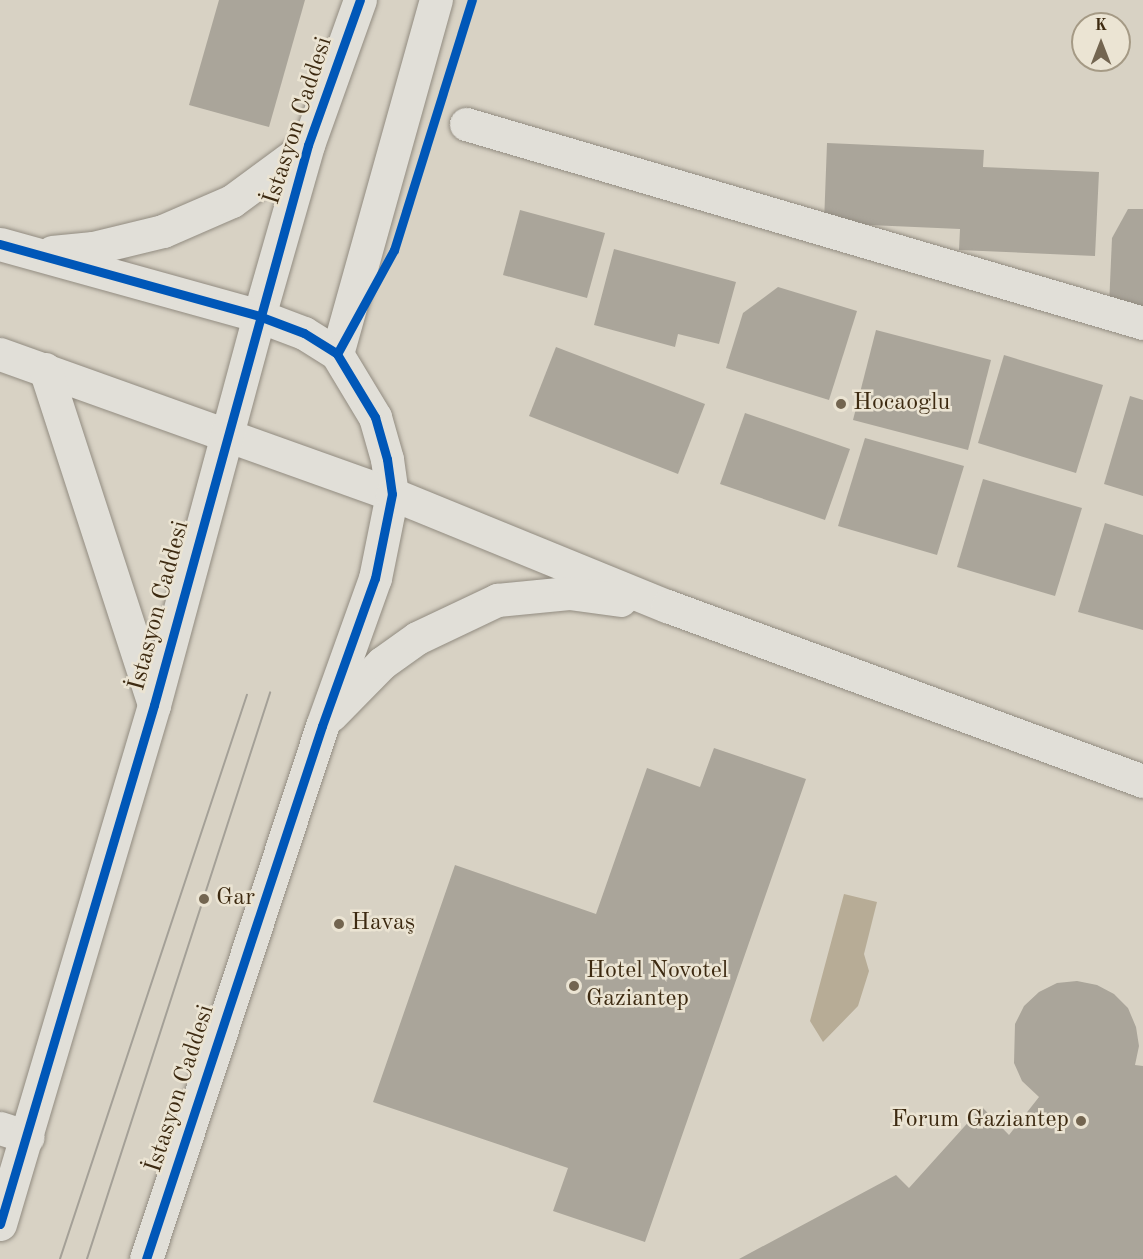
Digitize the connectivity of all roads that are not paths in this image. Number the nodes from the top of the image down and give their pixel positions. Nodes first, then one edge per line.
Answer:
1 (360, 0) edge
2 (436, 0) edge
3 (466, 124) dead end
4 (308, 145) junction
5 (0, 244) edge
6 (35, 254) junction
7 (259, 316) junction
8 (1143, 323) edge
9 (0, 354) edge
10 (337, 354) junction
11 (45, 369) junction
12 (226, 434) junction
13 (392, 494) junction
14 (667, 606) junction
15 (154, 705) junction
16 (322, 726) junction
17 (1143, 781) edge
18 (14, 1132) edge
19 (0, 1224) edge
20 (146, 1259) edge

1 - 4 street, İstasyon Caddesi
2 - 10 street
3 - 8 street
4 - 6 street
4 - 7 street, İstasyon Caddesi
5 - 6 street
6 - 7 street
7 - 10 street
7 - 12 street, İstasyon Caddesi
9 - 11 street
10 - 13 street, İstasyon Caddesi
11 - 12 street
11 - 15 street
12 - 13 street
12 - 15 street, İstasyon Caddesi
13 - 14 street
13 - 16 street, İstasyon Caddesi
14 - 16 street
14 - 17 street
15 - 18 street, İstasyon Caddesi
16 - 20 street, İstasyon Caddesi
18 - 19 street, İstasyon Caddesi

